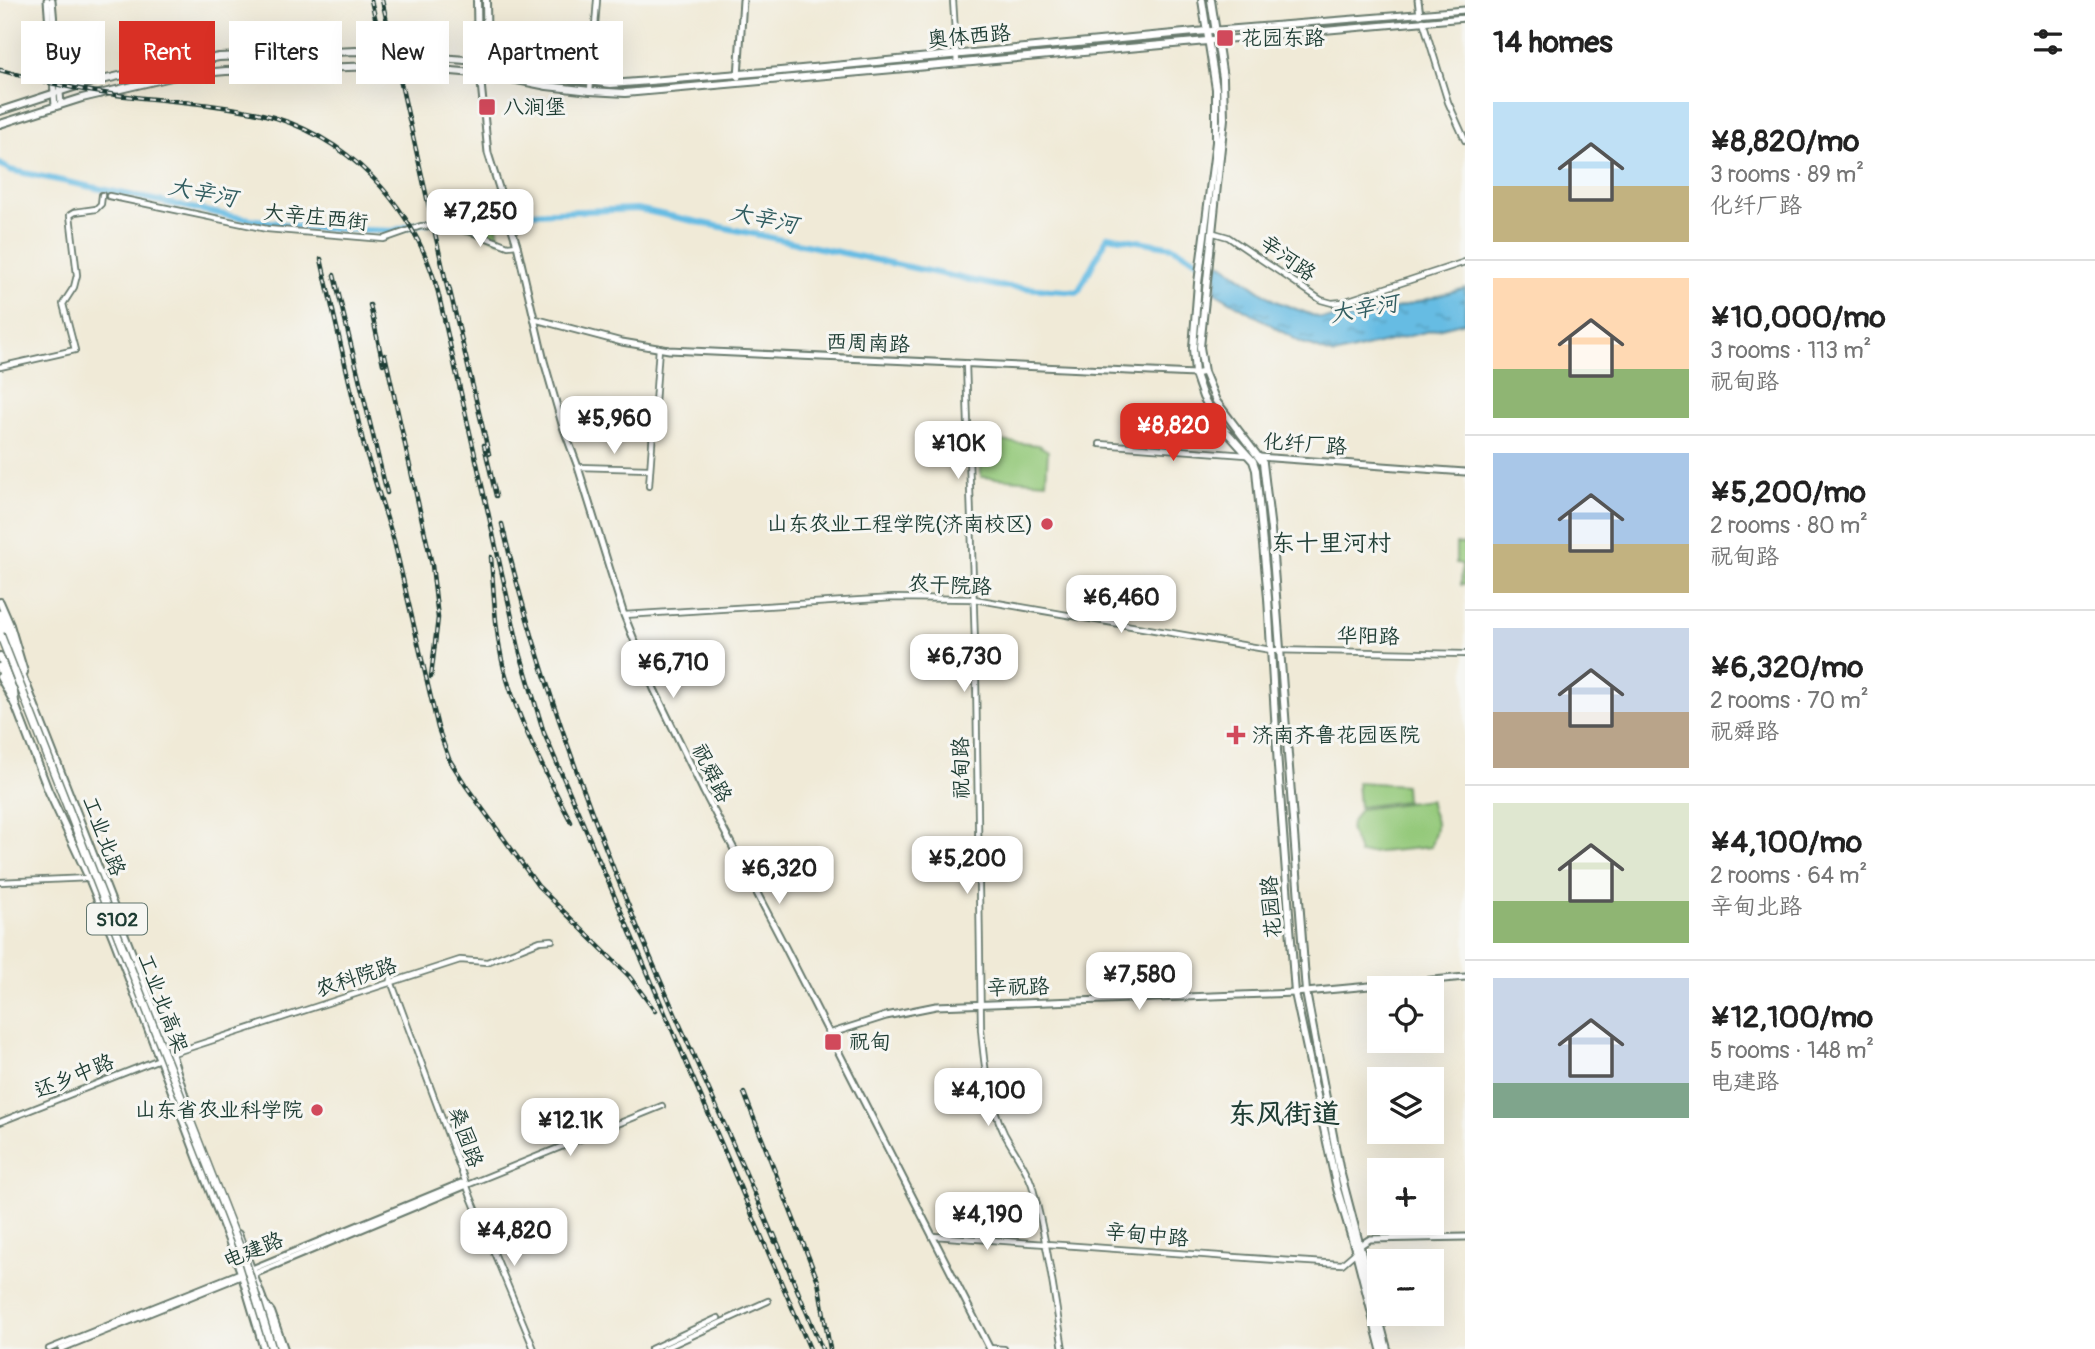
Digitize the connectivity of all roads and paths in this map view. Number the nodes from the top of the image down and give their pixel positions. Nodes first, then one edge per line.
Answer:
1 (49, 0) edge
2 (478, 0) edge
3 (486, 0) edge
4 (597, 0) edge
5 (743, 0) edge
6 (953, 0) edge
7 (1202, 0) edge
8 (1211, 0) edge
9 (1418, 0) edge
10 (1465, 10) edge
11 (1422, 18) junction
12 (1465, 18) edge
13 (478, 21) edge
14 (486, 21) edge
15 (595, 21) edge
16 (1215, 29) junction
17 (1206, 31) junction
18 (1218, 40) junction
19 (1207, 41) junction
20 (356, 51) edge
21 (955, 55) junction
22 (957, 64) junction
23 (356, 67) edge
24 (738, 75) junction
25 (623, 83) edge
26 (739, 83) junction
27 (482, 84) edge
28 (545, 84) edge
29 (590, 84) edge
30 (59, 92) junction
31 (590, 92) junction
32 (58, 105) junction
33 (0, 111) edge
34 (0, 124) edge
35 (1465, 140) edge
36 (102, 195) dead end
37 (109, 196) dead end
38 (1214, 233) junction
39 (517, 245) junction
40 (1465, 262) edge
41 (535, 318) junction
42 (659, 348) junction
43 (966, 363) junction
44 (0, 367) edge
45 (1204, 372) junction
46 (1195, 374) junction
47 (1100, 444) dead end
48 (1247, 455) junction
49 (1259, 457) junction
50 (578, 467) junction
51 (649, 469) junction
52 (1465, 472) edge
53 (649, 486) dead end
54 (974, 599) junction
55 (0, 602) edge
56 (0, 614) edge
57 (624, 615) junction
58 (0, 625) edge
59 (0, 634) edge
60 (0, 645) edge
61 (1271, 650) junction
62 (1280, 650) junction
63 (1465, 654) edge
64 (0, 656) edge
65 (0, 667) edge
66 (0, 677) edge
67 (27, 688) junction
68 (15, 704) junction
69 (65, 783) junction
70 (48, 790) junction
71 (89, 878) junction
72 (0, 881) edge
73 (552, 940) dead end
74 (391, 974) dead end
75 (1465, 977) edge
76 (391, 981) junction
77 (1306, 992) junction
78 (1295, 993) junction
79 (982, 1004) junction
80 (829, 1034) junction
81 (171, 1053) junction
82 (159, 1059) junction
83 (662, 1106) dead end
84 (0, 1122) edge
85 (467, 1185) junction
86 (931, 1236) junction
87 (1465, 1237) edge
88 (1045, 1243) junction
89 (1361, 1244) junction
90 (1356, 1252) junction
91 (253, 1271) junction
92 (241, 1274) junction
93 (768, 1301) dead end
94 (264, 1303) joint
95 (718, 1318) dead end
96 (989, 1348) edge
97 (50, 1349) edge
98 (61, 1349) edge
99 (268, 1349) edge
100 (281, 1349) edge
101 (534, 1349) edge
102 (651, 1349) edge
103 (663, 1349) edge
104 (1004, 1349) edge
105 (1063, 1349) edge
106 (1381, 1349) edge
107 (1387, 1349) edge

1 - 30 main road
2 - 13 main road
3 - 14 main road
4 - 15 street
5 - 24 main road
6 - 21 street
7 - 17 main road
8 - 16 main road
9 - 11 main road
10 - 11 main road, 奥体西路
11 - 12 main road, 奥体西路
11 - 16 main road, 奥体西路
11 - 18 main road, 奥体西路
11 - 35 street
16 - 17 main road, 奥体西路
16 - 18 main road
17 - 19 main road
17 - 21 main road, 奥体西路
18 - 19 main road, 奥体西路
18 - 38 main road
19 - 22 main road, 奥体西路
19 - 46 main road
20 - 30 main road
21 - 22 street
21 - 24 main road, 奥体西路
22 - 26 main road, 奥体西路
23 - 32 main road
24 - 25 main road, 奥体西路
24 - 26 main road
26 - 31 main road, 奥体西路
27 - 39 main road, 祝舜路
28 - 31 main road, 奥体西路
29 - 31 street
30 - 32 main road
30 - 33 main road
32 - 34 main road
36 - 44 street
37 - 39 street, 大辛庄西街
38 - 40 street, 辛河路
38 - 45 main road
39 - 41 main road, 祝舜路
41 - 42 main road, 西周南路
41 - 50 main road, 祝舜路
42 - 43 main road, 西周南路
42 - 51 street
43 - 46 main road, 西周南路
43 - 54 street, 祝甸路
45 - 46 main road, 西周南路
45 - 49 main road
46 - 48 main road
47 - 48 street, 化纤厂路
48 - 49 main road, 化纤厂路
48 - 61 main road, 花园路
49 - 52 main road, 化纤厂路
49 - 62 main road, 花园路
50 - 51 street
50 - 57 main road, 祝舜路
51 - 53 street
54 - 57 street, 农干院路
54 - 61 street, 农干院路
54 - 79 street, 祝甸路
55 - 67 main road, 工业北路 / S102
56 - 67 highway
57 - 80 main road, 祝舜路
58 - 67 main road, 工业北路 / S102
59 - 99 highway, 工业北高架, bridge
60 - 99 highway, 工业北高架, bridge
61 - 62 street, 华阳路
61 - 78 main road, 花园路
62 - 63 street, 华阳路
62 - 77 main road, 花园路
64 - 68 main road, 工业北路 / S102
65 - 68 highway
66 - 68 main road, 工业北路 / S102
67 - 69 main road, 工业北路 / S102
68 - 70 main road, 工业北路 / S102
69 - 70 main road
69 - 81 main road, 工业北路 / S102
70 - 71 main road, 工业北路 / S102
71 - 72 street
71 - 82 main road, 工业北路 / S102
73 - 76 street, 农科院路
74 - 76 street, 桑园路
75 - 77 main road, 辛祝路
76 - 81 street, 农科院路
76 - 85 street, 桑园路
77 - 78 main road, 辛祝路
77 - 89 main road, 花园路
78 - 79 main road, 辛祝路
78 - 90 main road, 花园路
79 - 80 main road, 辛祝路
79 - 88 street, 祝甸路
80 - 86 main road, 祝舜路
81 - 82 street, 农科院路
81 - 91 main road, 工业北路 / S102
82 - 84 street, 还乡中路
82 - 92 main road, 工业北路 / S102
83 - 85 street, 电建路
85 - 91 main road, 电建路
85 - 101 street, 桑园路
86 - 88 street, 辛甸中路
86 - 96 main road, 祝舜路
87 - 89 main road
88 - 90 street, 辛甸中路
88 - 105 street, 祝甸路
89 - 90 main road
89 - 107 main road, 花园路
90 - 106 main road, 花园路
91 - 92 street, 电建路
91 - 94 main road, 工业北路 / S102
92 - 97 street, 电建路
92 - 98 street, 电建路
92 - 99 main road, 工业北路 / S102
93 - 103 street
94 - 100 highway
95 - 102 street
96 - 104 street

